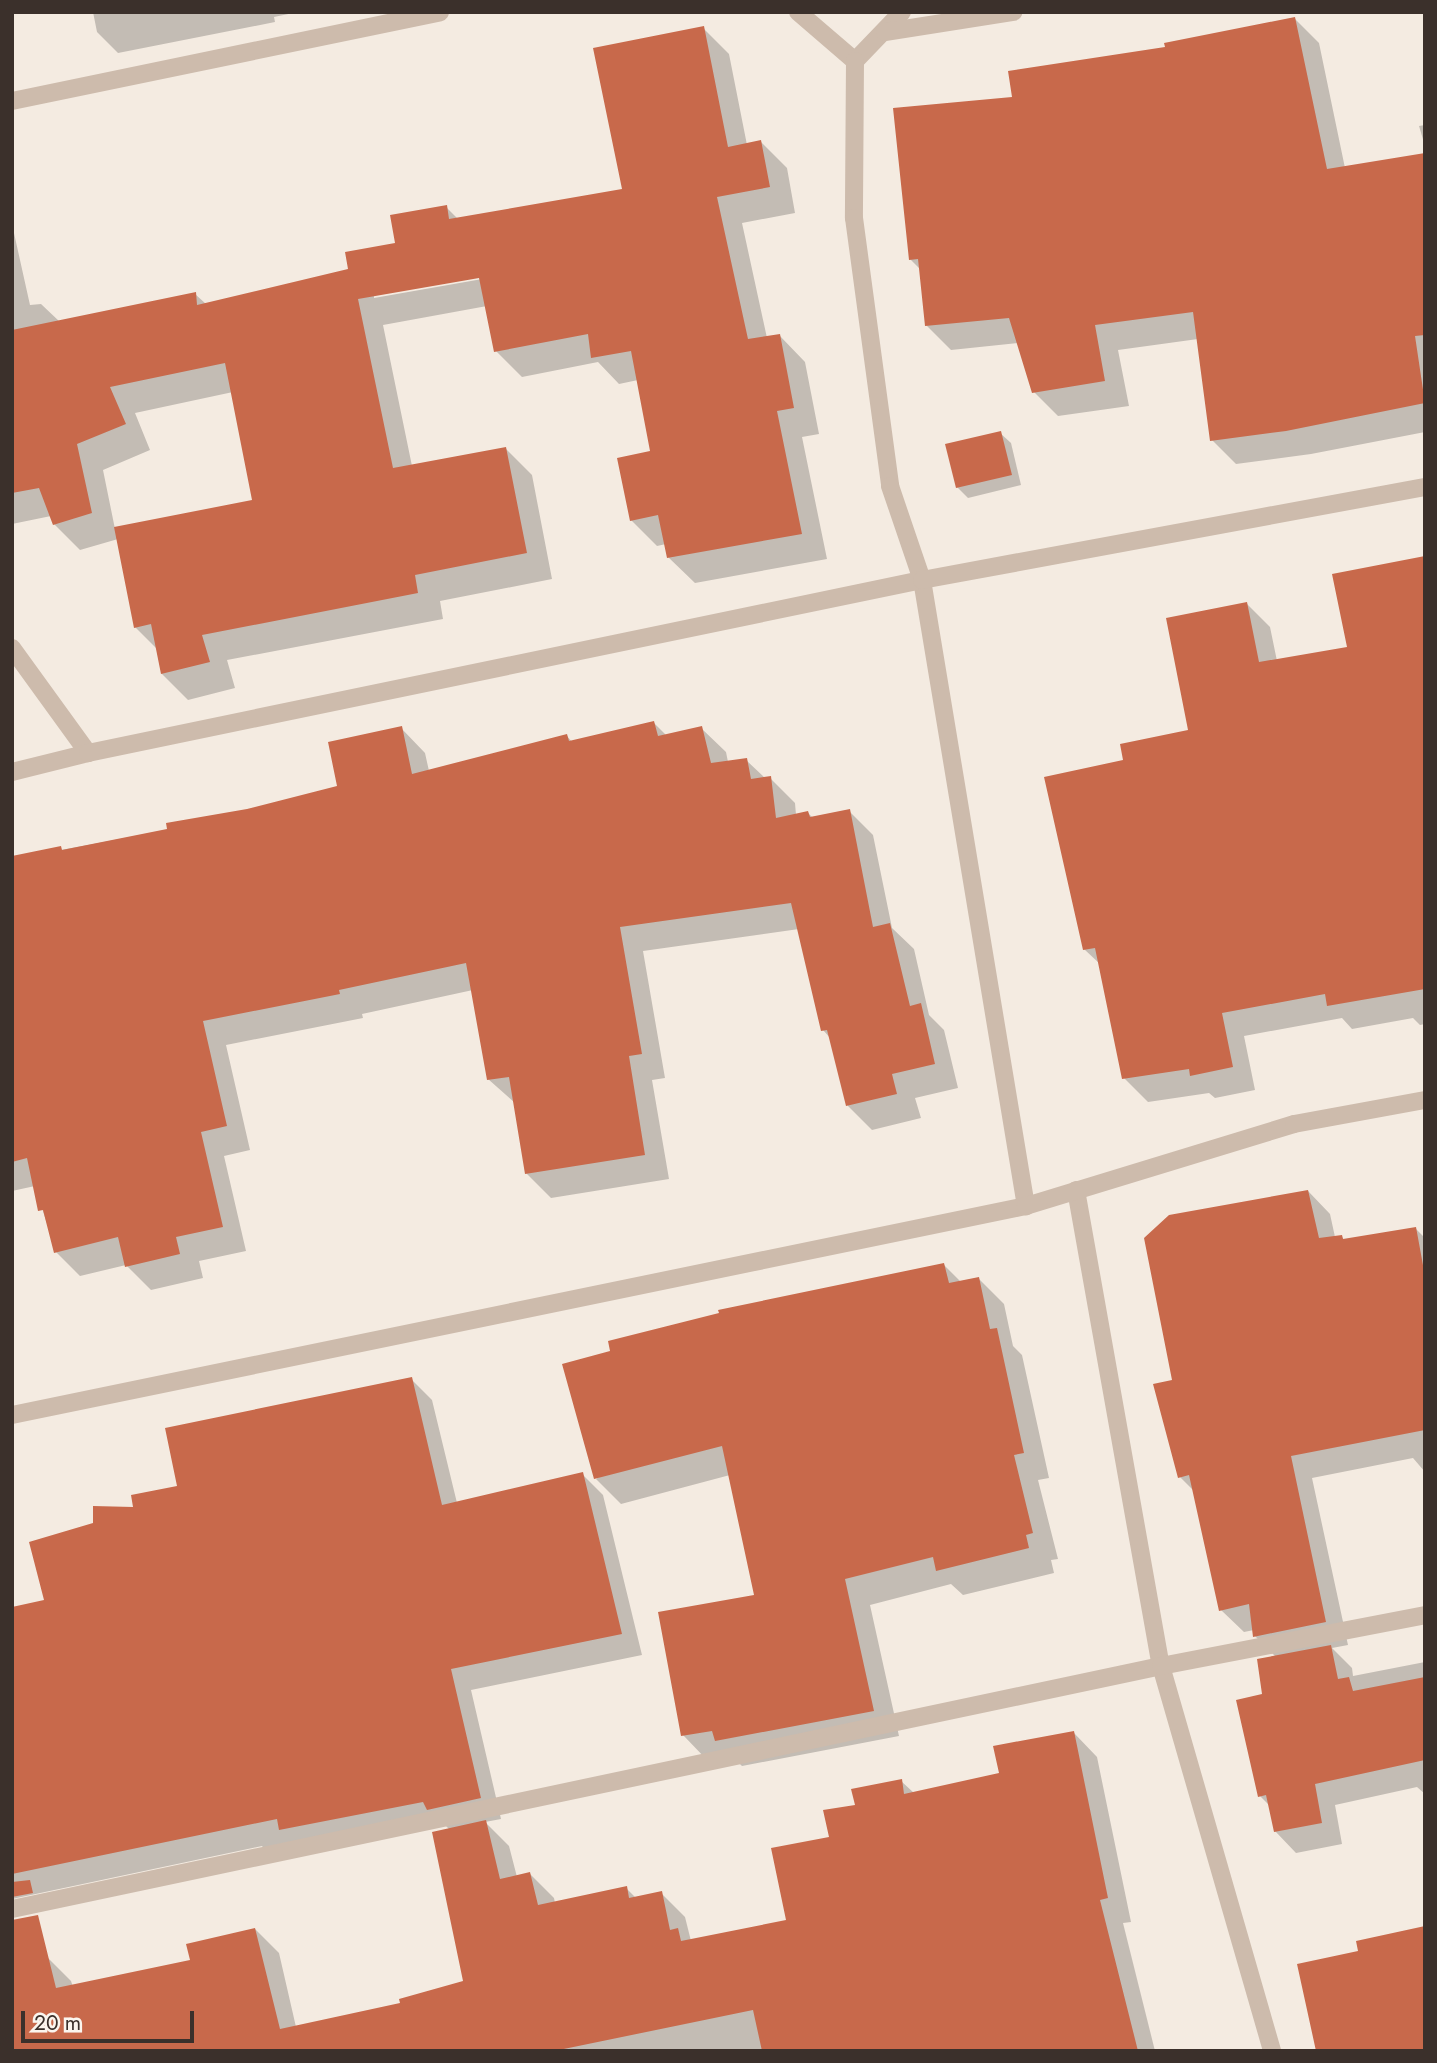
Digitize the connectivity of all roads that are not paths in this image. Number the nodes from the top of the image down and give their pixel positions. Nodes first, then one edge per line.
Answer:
1 (440, 12) edge
2 (798, 12) edge
3 (902, 12) edge
4 (1013, 12) edge
5 (885, 32) junction
6 (855, 61) junction
7 (12, 102) edge
8 (1425, 487) edge
9 (922, 580) junction
10 (12, 648) edge
11 (88, 753) junction
12 (12, 772) edge
13 (1425, 1100) edge
14 (1076, 1190) junction
15 (1026, 1206) junction
16 (12, 1415) edge
17 (1425, 1615) edge
18 (1161, 1666) junction
19 (12, 1909) edge
20 (1272, 2051) edge

1 - 7 street
2 - 6 street
3 - 5 street
4 - 5 street
5 - 6 street
6 - 9 street
8 - 9 street
9 - 11 street
9 - 15 street
10 - 11 street
11 - 12 street
13 - 14 street
14 - 15 street
14 - 18 street
15 - 16 street
17 - 18 street
18 - 19 street
18 - 20 street

